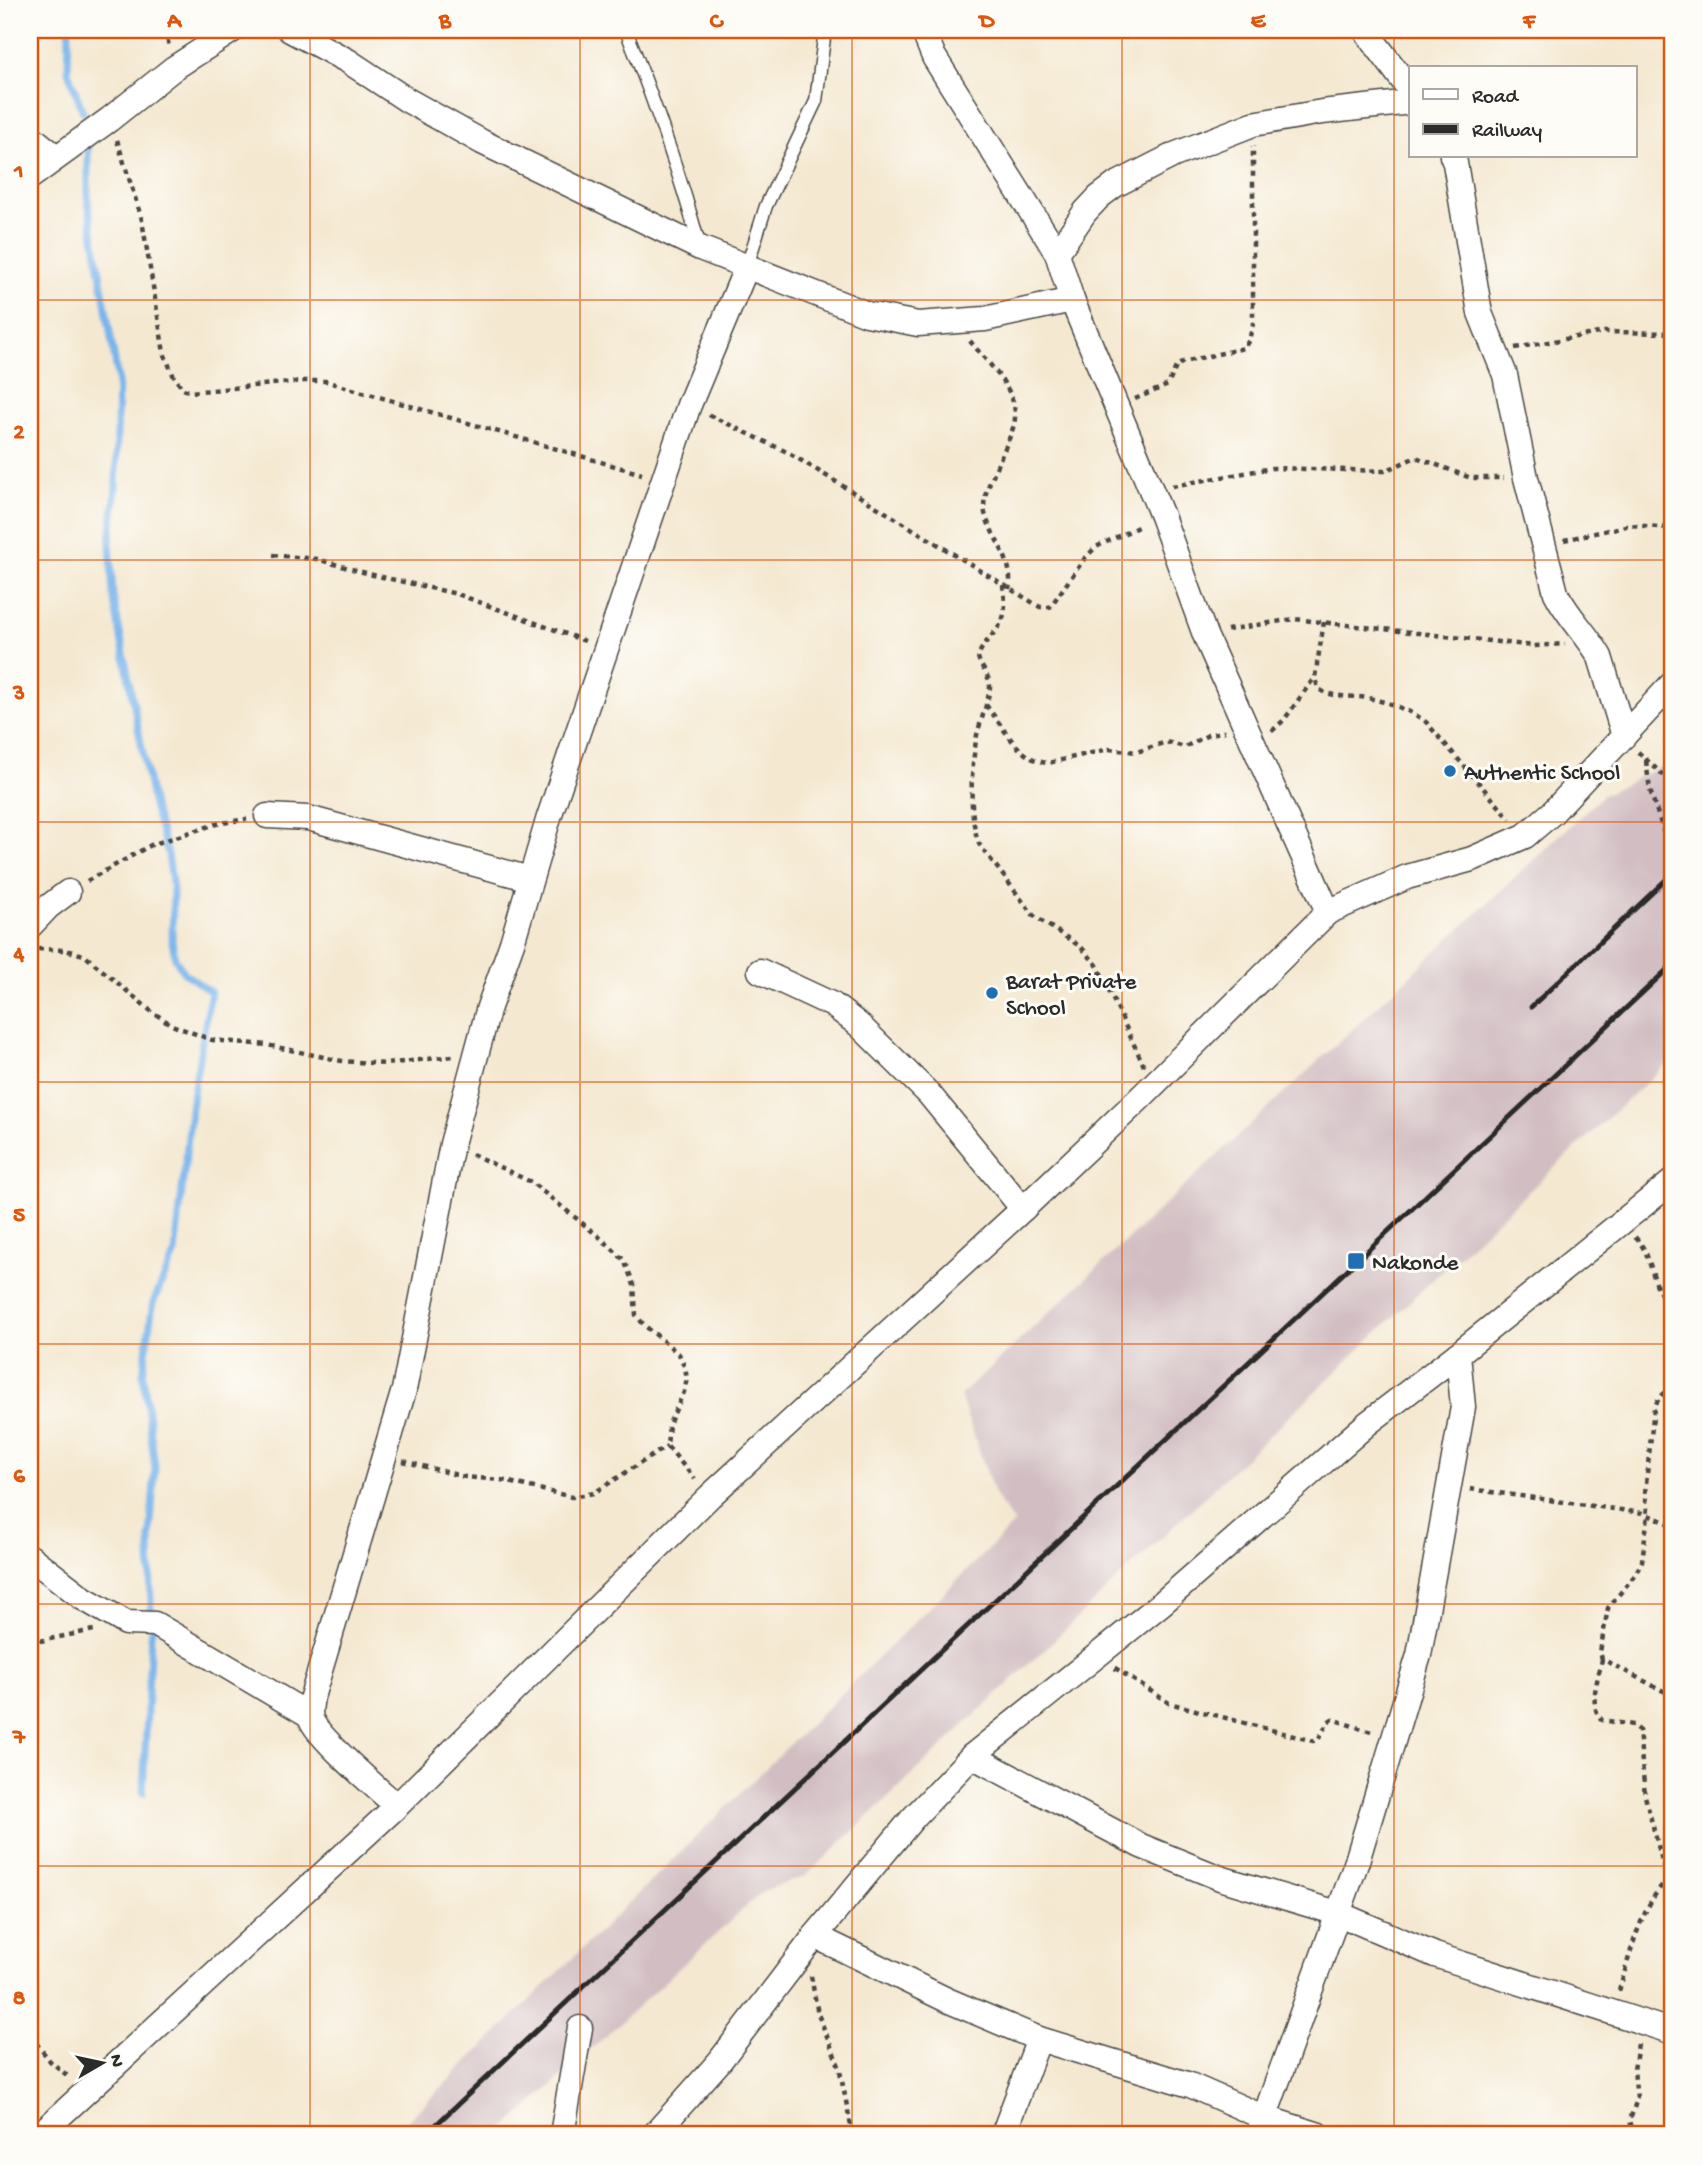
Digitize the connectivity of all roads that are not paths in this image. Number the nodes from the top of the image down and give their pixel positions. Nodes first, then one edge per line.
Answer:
1 (233, 30) edge
2 (290, 30) edge
3 (626, 30) edge
4 (825, 30) edge
5 (923, 30) edge
6 (1365, 30) edge
7 (1409, 88) edge
8 (1409, 102) edge
9 (30, 136) edge
10 (55, 156) junction
11 (1452, 158) edge
12 (30, 177) edge
13 (700, 248) junction
14 (1057, 253) junction
15 (747, 266) junction
16 (1072, 300) junction
17 (1673, 683) edge
18 (1624, 736) junction
19 (267, 816) road end
20 (530, 879) junction
21 (68, 892) road end
22 (1328, 912) junction
23 (30, 926) edge
24 (760, 971) dead end
25 (1673, 1181) edge
26 (1023, 1209) junction
27 (1458, 1354) junction
28 (30, 1557) edge
29 (309, 1715) junction
30 (972, 1756) junction
31 (397, 1806) junction
32 (1337, 1913) junction
33 (811, 1942) junction
34 (580, 2028) dead end
35 (1673, 2032) edge
36 (1039, 2039) junction
37 (1261, 2126) edge
38 (39, 2135) edge
39 (562, 2135) edge
40 (654, 2135) edge
41 (1003, 2135) edge
42 (1319, 2135) edge

1 - 10 street
2 - 13 street
3 - 13 lane
4 - 15 lane
5 - 14 street
6 - 7 street
8 - 14 street
9 - 10 street
10 - 12 street
11 - 18 street
13 - 15 street
14 - 16 street
15 - 16 street
15 - 20 street
16 - 22 street
17 - 18 street
18 - 22 street
19 - 20 street
20 - 29 street
21 - 23 street
22 - 26 street
24 - 26 street
25 - 27 street
26 - 31 street
27 - 30 street
27 - 32 street
28 - 29 street
29 - 31 street
30 - 32 street
30 - 33 street
31 - 38 street
32 - 35 street
32 - 37 street
33 - 36 street
33 - 40 street
34 - 39 street
36 - 37 street
36 - 41 street
37 - 42 street

